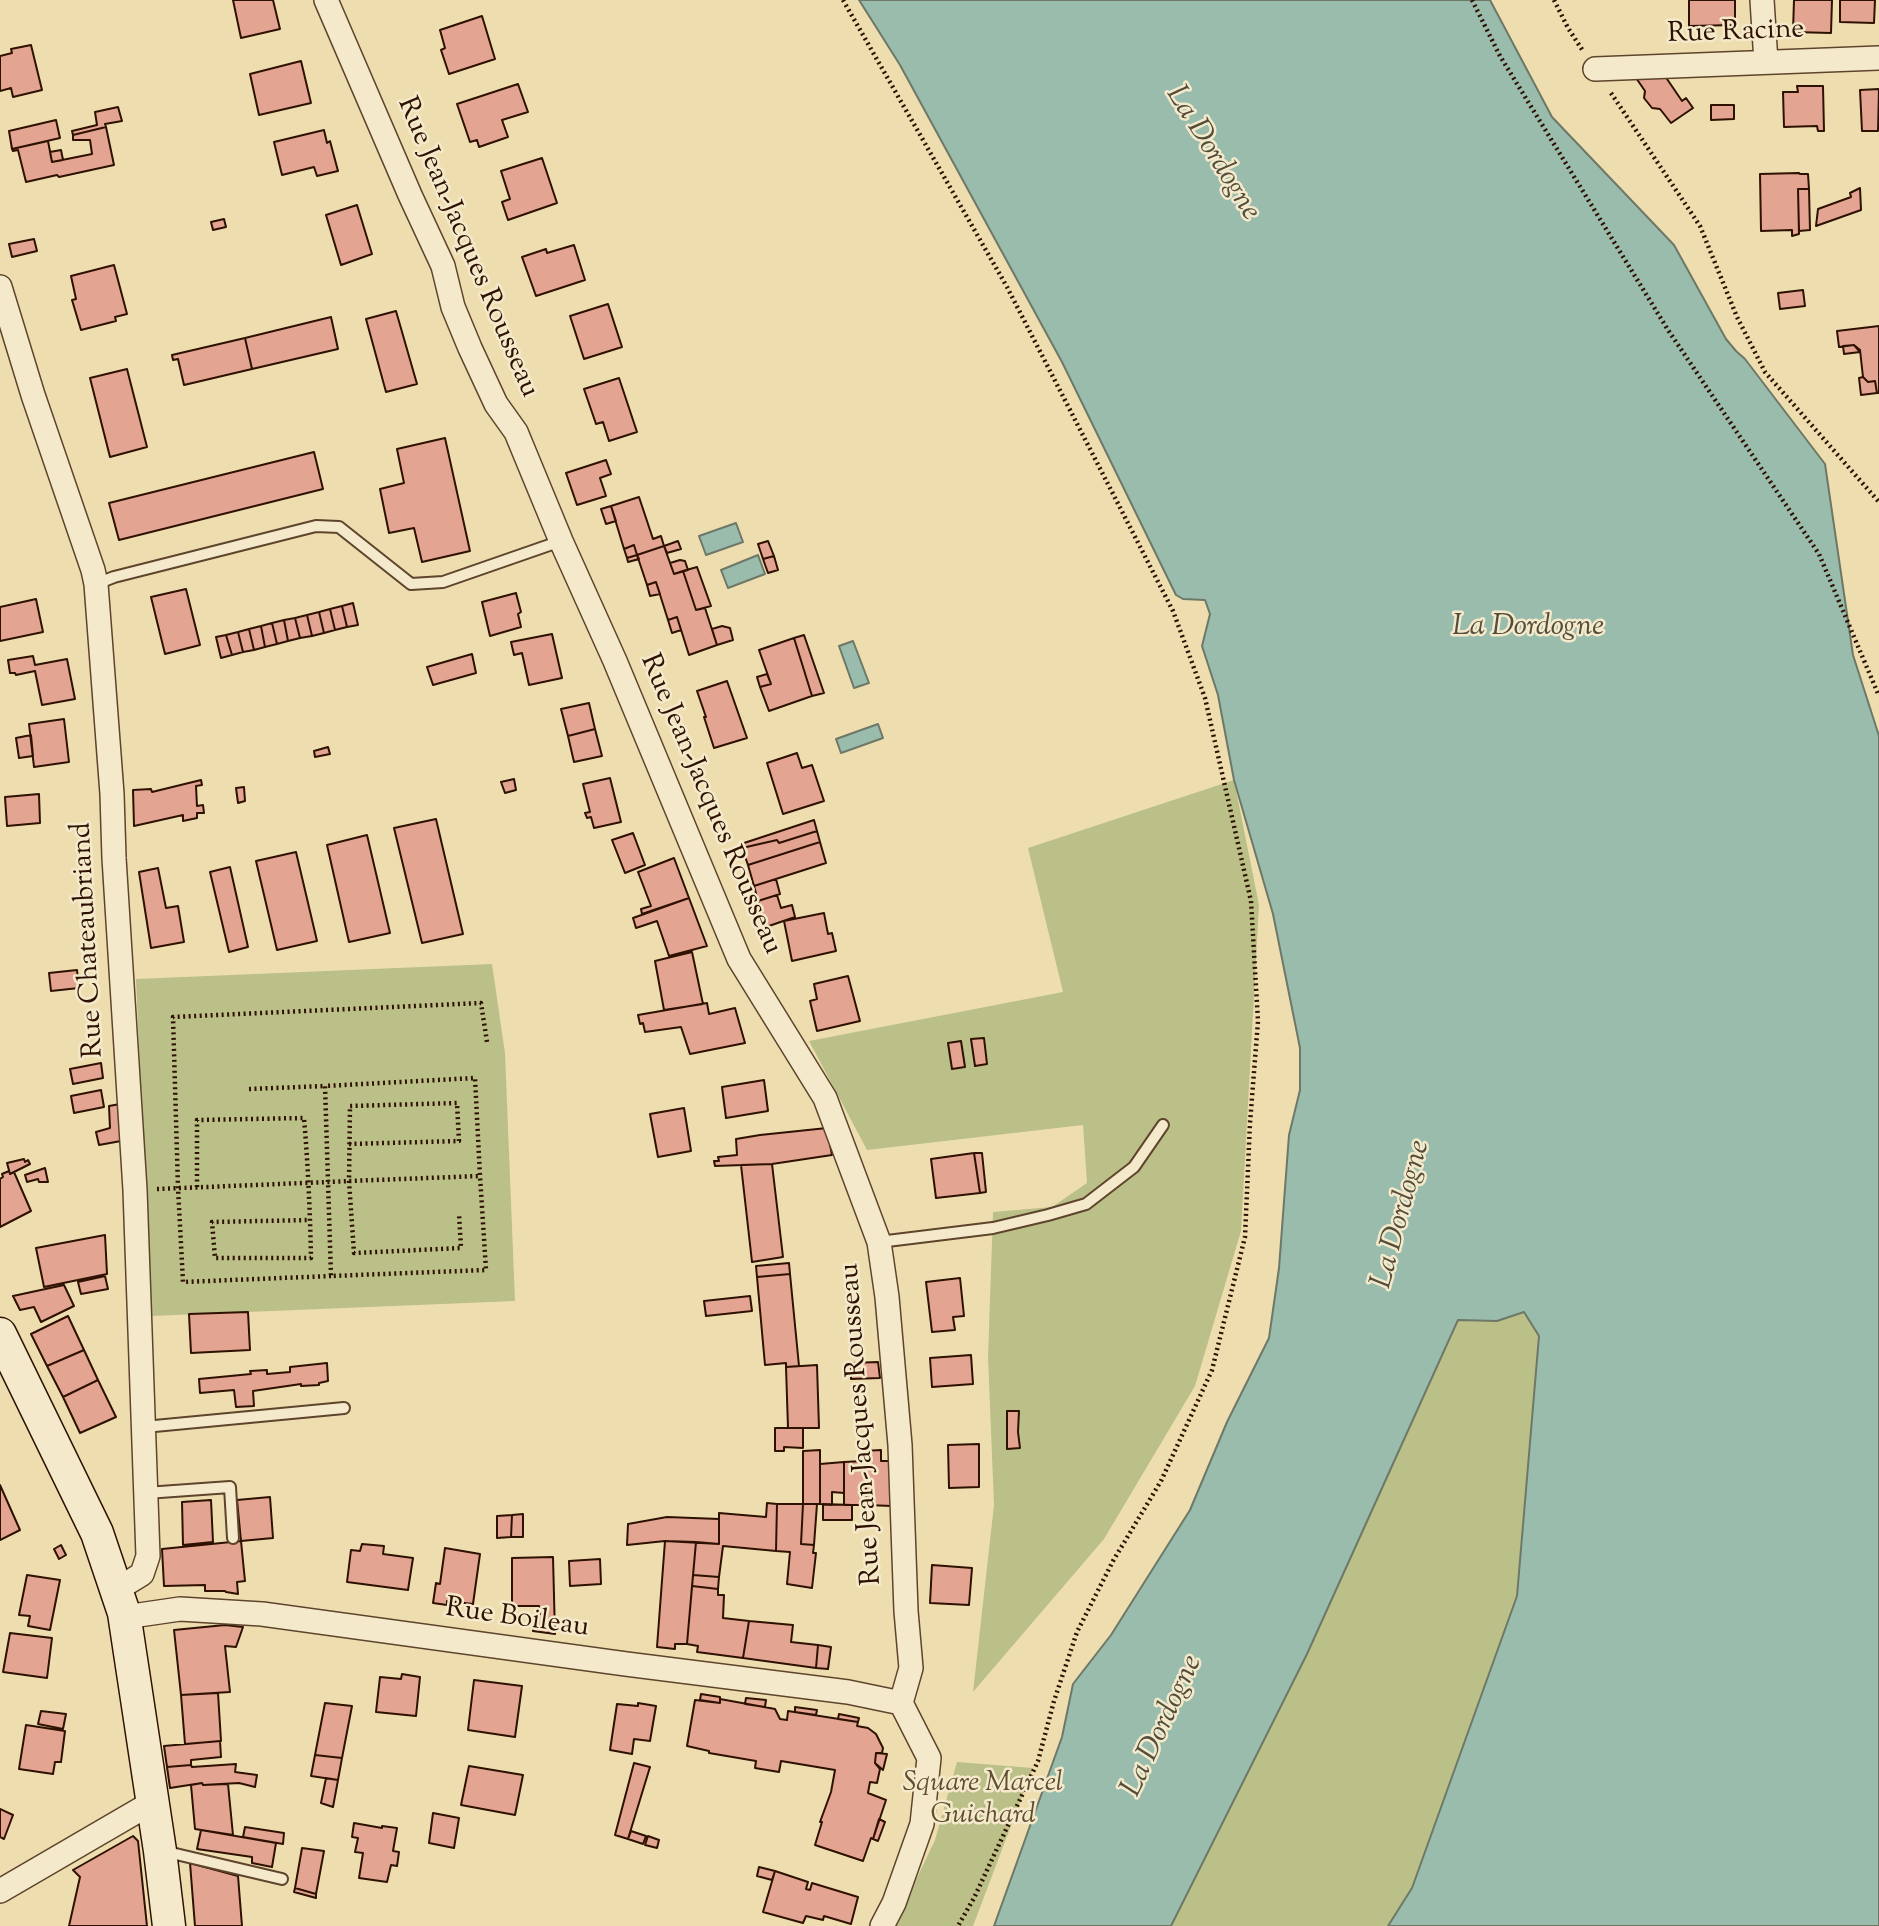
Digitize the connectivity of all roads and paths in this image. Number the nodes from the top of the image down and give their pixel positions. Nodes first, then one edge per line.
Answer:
1 (326, 0) edge
2 (843, 0) edge
3 (1472, 0) edge
4 (1554, 0) edge
5 (1762, 0) edge
6 (1879, 58) edge
7 (1766, 62) junction
8 (1595, 69) junction
9 (0, 288) edge
10 (1879, 502) edge
11 (561, 541) junction
12 (96, 584) junction
13 (1879, 696) edge
14 (487, 1042) dead end
15 (325, 1086) junction
16 (249, 1089) dead end
17 (1163, 1125) dead end
18 (349, 1144) junction
19 (480, 1176) junction
20 (349, 1181) junction
21 (328, 1182) junction
22 (310, 1183) junction
23 (178, 1188) junction
24 (197, 1188) junction
25 (135, 1190) junction
26 (458, 1214) dead end
27 (310, 1220) junction
28 (879, 1242) junction
29 (331, 1276) junction
30 (0, 1334) edge
31 (344, 1408) dead end
32 (144, 1427) junction
33 (146, 1493) junction
34 (233, 1538) dead end
35 (120, 1603) junction
36 (901, 1703) junction
37 (153, 1802) junction
38 (160, 1851) junction
39 (282, 1879) dead end
40 (0, 1891) edge
41 (169, 1926) edge
42 (882, 1926) edge
43 (958, 1926) edge

1 - 11 street, Rue Jean-Jacques Rousseau
2 - 43 path
3 - 13 path
4 - 8 path
5 - 7 street
6 - 7 street, Rue Racine
7 - 8 street, Rue Racine
8 - 10 path
9 - 12 street, Rue Chateaubriand
11 - 12 lane
11 - 28 street, Rue Jean-Jacques Rousseau
12 - 25 street, Rue Chateaubriand
14 - 23 path
15 - 16 path
15 - 19 path
15 - 21 path
17 - 28 lane
18 - 18 path
18 - 20 path
19 - 20 path
19 - 29 path
20 - 21 path
20 - 26 path
21 - 22 path
21 - 29 path
22 - 24 path
22 - 24 path
22 - 27 path
23 - 24 path
23 - 25 path
23 - 29 path
25 - 32 street, Rue Chateaubriand
27 - 27 path
28 - 36 street, Rue Jean-Jacques Rousseau
30 - 35 main road
31 - 32 lane
32 - 33 street, Rue Chateaubriand
33 - 34 lane
33 - 35 street, Rue Chateaubriand
35 - 36 street, Rue Boileau
35 - 37 main road
36 - 42 street
37 - 38 main road
37 - 40 street
38 - 39 lane
38 - 41 main road

